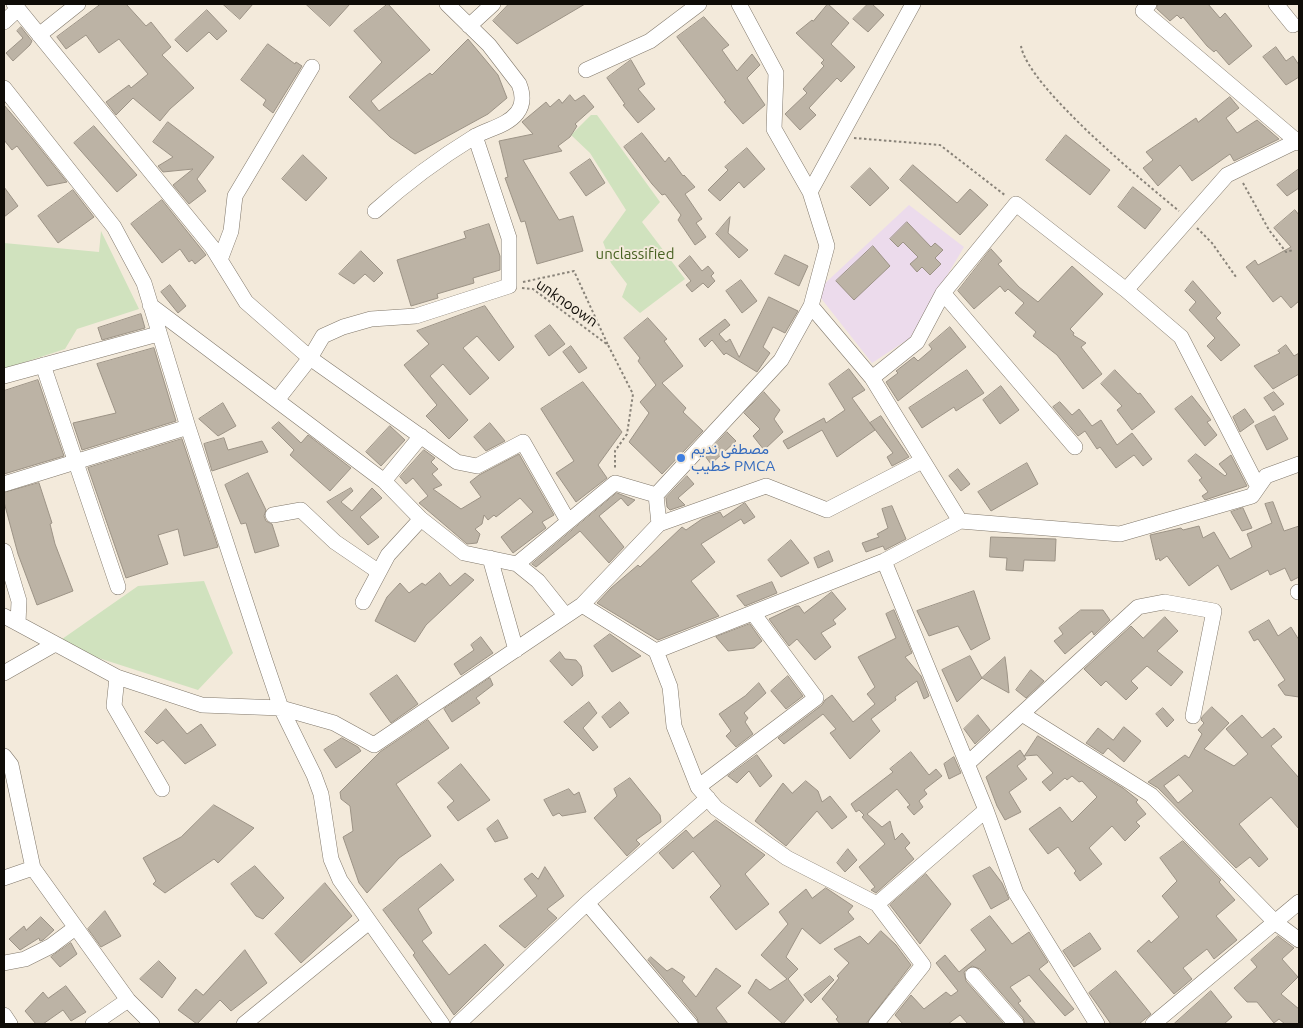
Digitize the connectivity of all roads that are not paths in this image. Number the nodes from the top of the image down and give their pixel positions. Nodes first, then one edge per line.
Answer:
1 (78, 4) edge
2 (447, 4) edge
3 (493, 4) edge
4 (699, 4) edge
5 (739, 4) edge
6 (912, 4) edge
7 (1276, 4) edge
8 (16, 6) edge
9 (1141, 6) edge
10 (4, 22) edge
11 (1294, 25) dead end
12 (469, 26) junction
13 (39, 35) junction
14 (312, 67) dead end
15 (586, 70) dead end
16 (4, 88) edge
17 (475, 136) junction
18 (1298, 141) edge
19 (810, 192) junction
20 (375, 210) dead end
21 (220, 260) junction
22 (1126, 290) junction
23 (942, 293) junction
24 (150, 305) junction
25 (811, 306) junction
26 (158, 334) junction
27 (310, 358) junction
28 (43, 365) junction
29 (4, 376) edge
30 (872, 378) junction
31 (277, 400) junction
32 (188, 427) junction
33 (420, 436) junction
34 (1075, 447) dead end
35 (922, 460) junction
36 (75, 462) junction
37 (1299, 464) edge
38 (384, 481) junction
39 (4, 484) edge
40 (1258, 488) junction
41 (656, 495) junction
42 (273, 515) dead end
43 (421, 519) junction
44 (960, 521) junction
45 (568, 522) junction
46 (659, 524) junction
47 (4, 551) edge
48 (490, 558) junction
49 (884, 561) junction
50 (517, 564) junction
51 (378, 572) junction
52 (118, 587) dead end
53 (363, 602) dead end
54 (582, 605) junction
55 (753, 613) junction
56 (4, 616) edge
57 (566, 616) junction
58 (18, 623) junction
59 (55, 644) junction
60 (516, 650) junction
61 (656, 651) junction
62 (4, 673) edge
63 (117, 677) junction
64 (281, 708) junction
65 (1022, 714) junction
66 (1193, 716) dead end
67 (4, 756) edge
68 (968, 764) junction
69 (162, 789) dead end
70 (703, 793) junction
71 (986, 810) junction
72 (33, 868) junction
73 (4, 878) edge
74 (1299, 902) edge
75 (587, 904) junction
76 (877, 904) junction
77 (369, 922) junction
78 (1276, 922) junction
79 (75, 928) junction
80 (1299, 940) edge
81 (4, 963) edge
82 (973, 975) dead end
83 (128, 1000) junction
84 (4, 1015) edge
85 (884, 1021) edge
86 (10, 1024) edge
87 (94, 1024) edge
88 (152, 1024) edge
89 (244, 1024) edge
90 (442, 1024) edge
91 (458, 1024) edge
92 (690, 1024) edge
93 (1016, 1024) edge
94 (1097, 1024) edge
95 (1153, 1024) edge

1 - 13 street
2 - 12 street
3 - 12 street
4 - 15 street
5 - 19 street
6 - 19 street
7 - 11 street
8 - 10 street
8 - 13 street
9 - 18 street
12 - 17 street
13 - 21 street
14 - 21 street
16 - 24 street
17 - 20 street
17 - 27 street
18 - 22 street
19 - 25 street
21 - 27 street
22 - 23 street
22 - 40 street
23 - 30 street
23 - 34 street
24 - 26 street
24 - 31 street
25 - 30 street
25 - 41 street
26 - 28 street
26 - 32 street
27 - 31 street
27 - 33 street
28 - 29 street
28 - 36 street
30 - 35 street
31 - 38 street
32 - 36 street
32 - 64 street
33 - 38 street
33 - 45 street
35 - 44 street
35 - 46 street
36 - 39 street
36 - 52 street
37 - 40 street
38 - 43 street
40 - 44 street
41 - 45 street
41 - 46 street
42 - 51 street
43 - 48 street
43 - 51 street
44 - 49 street
45 - 50 street
46 - 54 street
47 - 58 street
48 - 50 street
48 - 60 street
49 - 55 street
49 - 68 street
50 - 57 street
51 - 53 street
54 - 57 street
54 - 61 street
55 - 61 street
55 - 70 street
56 - 58 street
57 - 60 street
58 - 59 street
59 - 62 street
59 - 63 street
60 - 64 street
61 - 70 street
63 - 64 street
63 - 69 street
64 - 77 street
65 - 66 street
65 - 68 street
65 - 78 street
67 - 72 street
68 - 71 street
70 - 75 street
70 - 76 street
71 - 76 street
71 - 94 street
72 - 73 street
72 - 79 street
74 - 78 street
75 - 91 street
75 - 92 street
76 - 85 street
77 - 89 street
77 - 90 street
78 - 80 street
78 - 95 street
79 - 81 street
79 - 83 street
82 - 93 street
83 - 87 street
83 - 88 street
84 - 86 street

